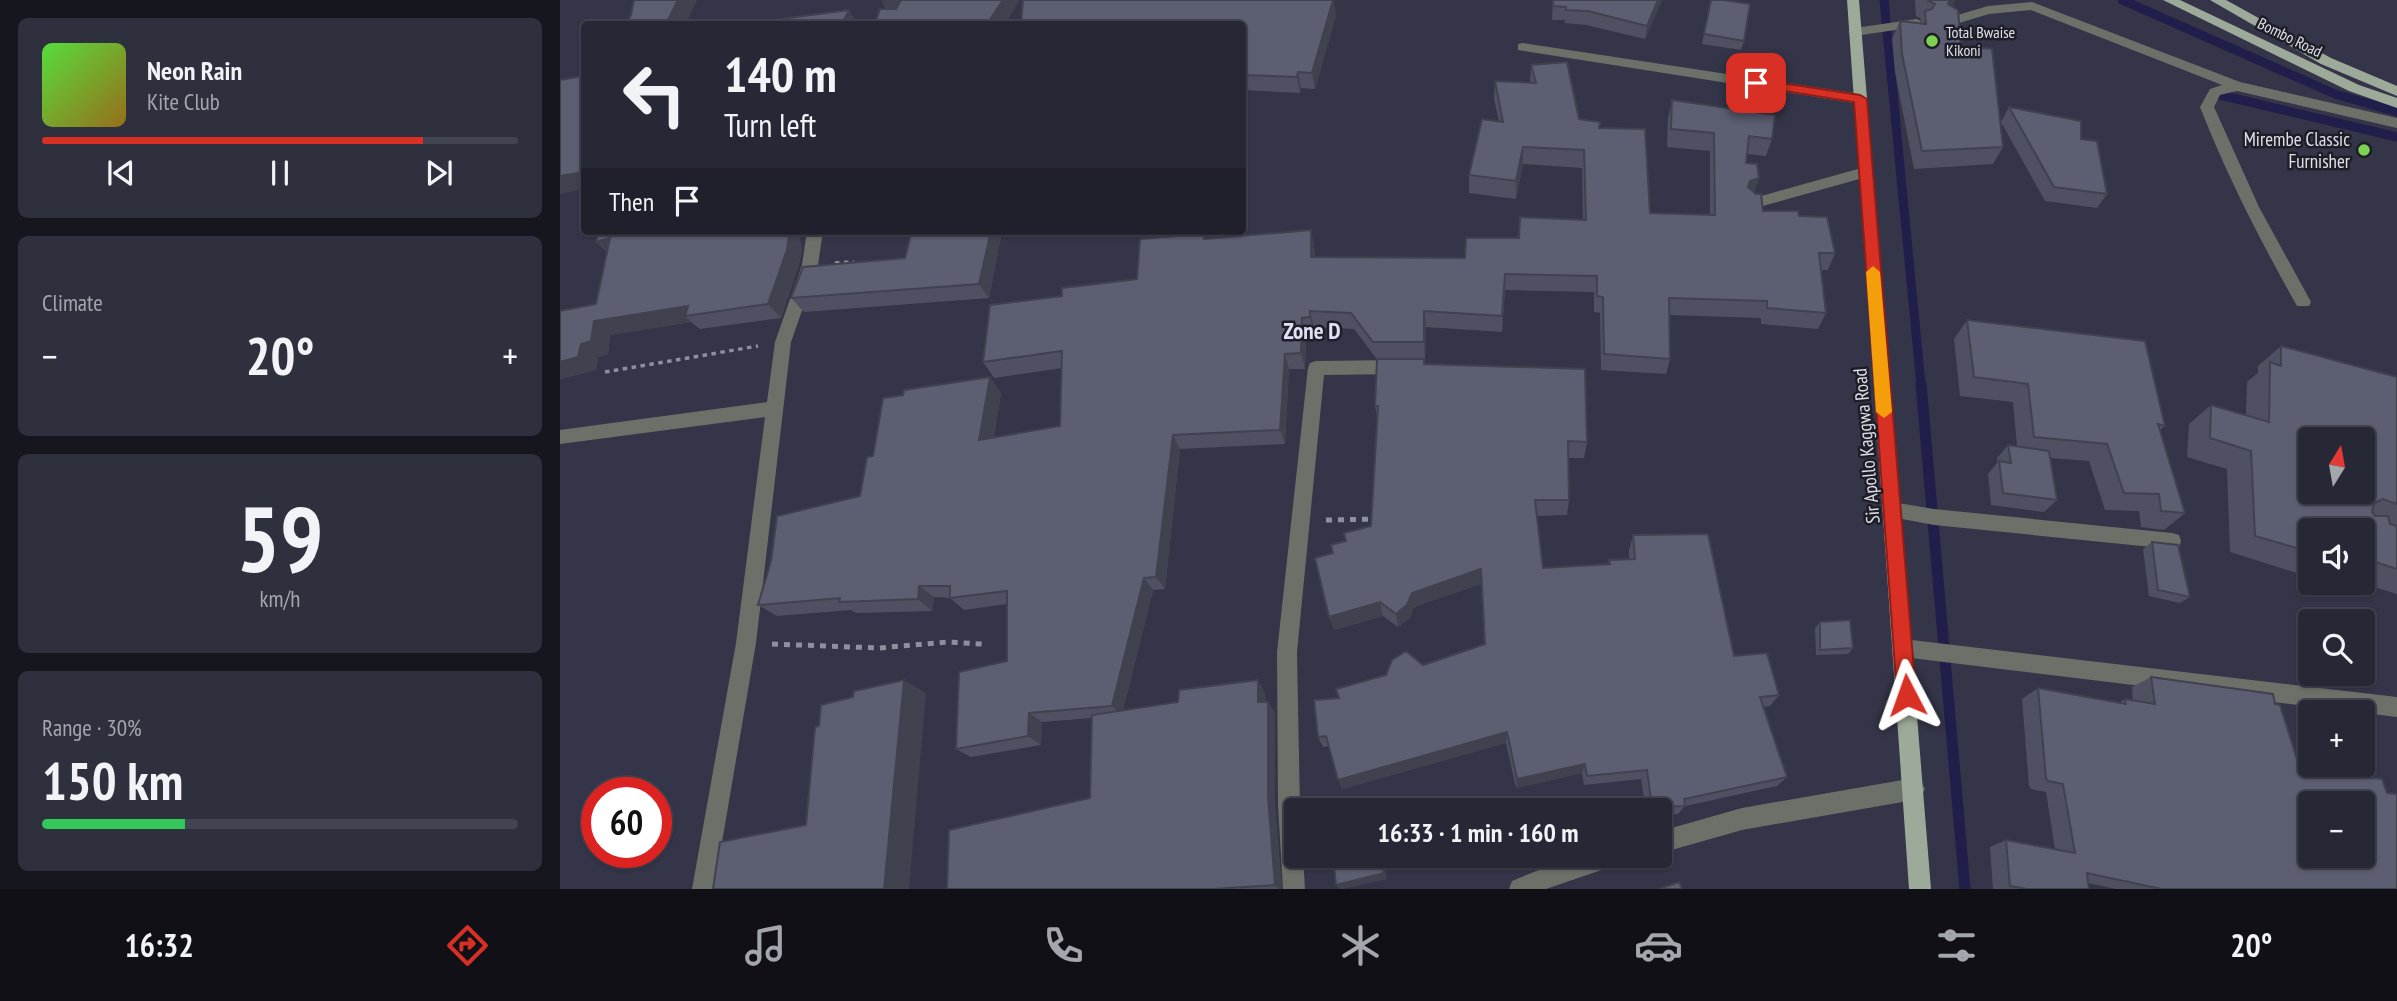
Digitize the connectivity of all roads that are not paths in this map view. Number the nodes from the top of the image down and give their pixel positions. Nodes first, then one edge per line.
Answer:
1 (1853, 0) edge
2 (1867, 0) edge
3 (2169, 0) edge
4 (2216, 0) edge
5 (1949, 22) edge
6 (1917, 23) edge
7 (1856, 32) junction
8 (1523, 47) dead end
9 (2237, 86) junction
10 (2397, 91) edge
11 (1860, 99) junction
12 (2397, 103) edge
13 (2397, 123) edge
14 (1865, 172) junction
15 (1752, 204) edge
16 (814, 235) edge
17 (2303, 302) dead end
18 (1423, 367) edge
19 (775, 408) junction
20 (560, 436) edge
21 (1892, 510) junction
22 (2172, 541) edge
23 (1903, 648) junction
24 (2397, 708) edge
25 (1914, 789) junction
26 (1672, 839) edge
27 (1568, 868) edge
28 (703, 889) edge
29 (1294, 889) edge
30 (1520, 889) edge
31 (1920, 889) edge

1 - 7 main road, Sir Apollo Kaggwa Road
2 - 7 main road
3 - 12 main road, Bombo Road
4 - 10 main road, Bombo Road
5 - 9 street
6 - 7 street
7 - 11 main road, Sir Apollo Kaggwa Road
8 - 11 street
9 - 13 street
9 - 17 street
11 - 14 main road, Sir Apollo Kaggwa Road
14 - 15 street
14 - 21 main road, Sir Apollo Kaggwa Road
16 - 19 street
18 - 29 street
19 - 20 street
19 - 28 street
21 - 22 street
21 - 23 main road, Sir Apollo Kaggwa Road
23 - 24 street
23 - 25 main road, Sir Apollo Kaggwa Road
25 - 26 street
25 - 31 main road, Sir Apollo Kaggwa Road
27 - 30 street

